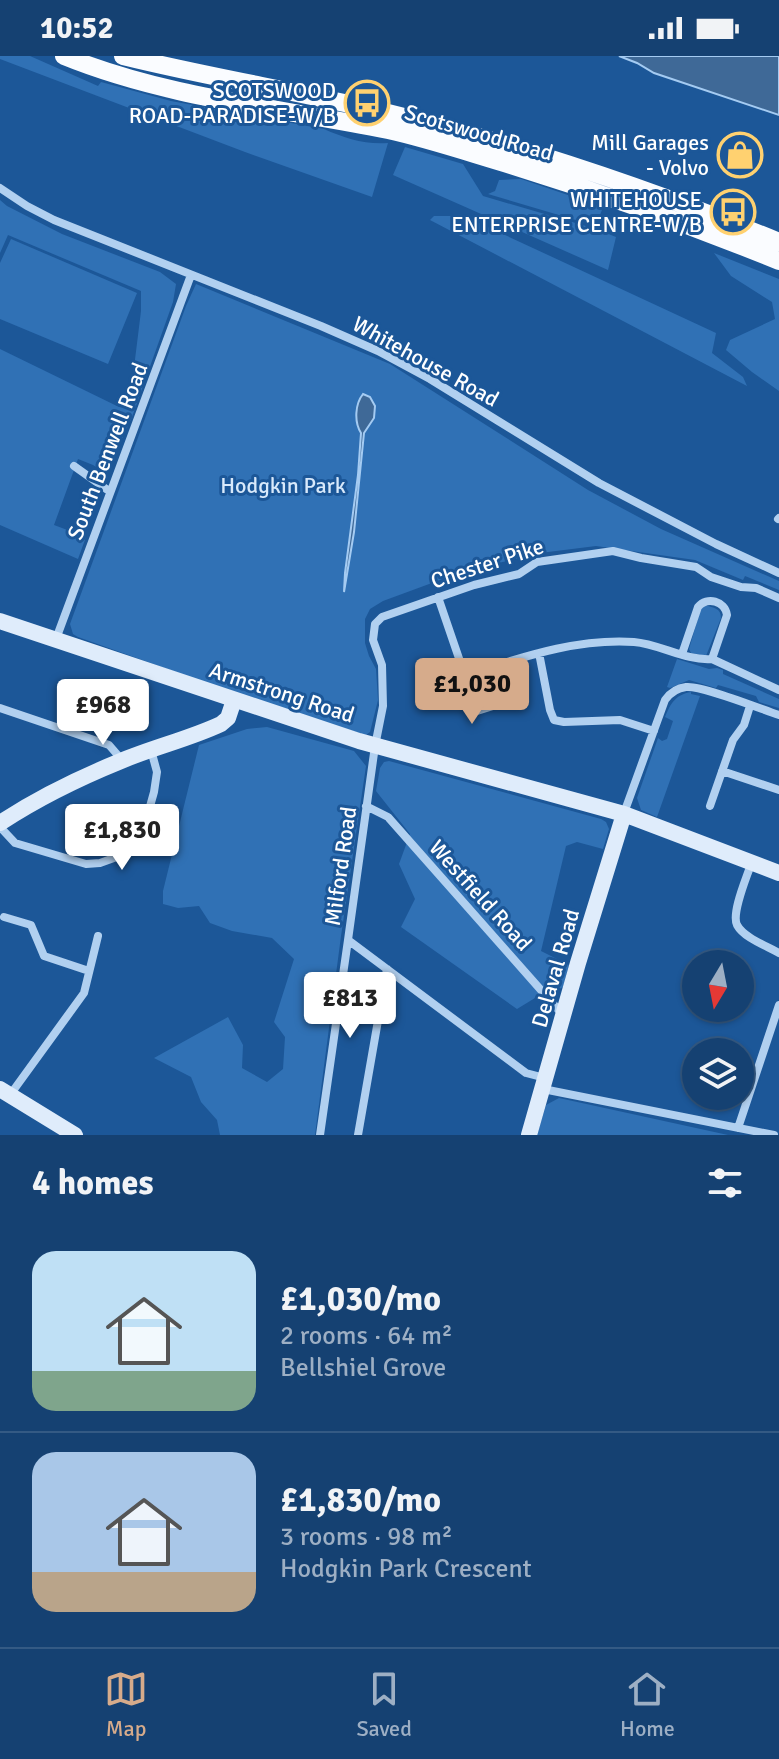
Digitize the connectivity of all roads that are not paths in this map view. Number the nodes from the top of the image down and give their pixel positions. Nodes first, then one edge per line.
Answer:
1 (64, 56) edge
2 (123, 56) edge
3 (0, 188) edge
4 (779, 242) edge
5 (779, 261) edge
6 (191, 275) junction
7 (74, 466) dead end
8 (109, 491) junction
9 (779, 573) edge
10 (438, 597) junction
11 (779, 598) edge
12 (0, 621) edge
13 (56, 639) junction
14 (539, 653) junction
15 (682, 654) junction
16 (712, 659) junction
17 (465, 675) junction
18 (779, 690) edge
19 (234, 700) junction
20 (493, 706) dead end
21 (750, 706) junction
22 (0, 708) edge
23 (779, 715) edge
24 (654, 731) junction
25 (375, 746) junction
26 (151, 750) junction
27 (123, 760) junction
28 (722, 771) junction
29 (779, 790) edge
30 (366, 806) junction
31 (710, 806) dead end
32 (624, 814) junction
33 (0, 825) edge
34 (751, 864) junction
35 (779, 873) edge
36 (4, 917) dead end
37 (98, 936) dead end
38 (348, 940) junction
39 (779, 953) edge
40 (387, 969) junction
41 (89, 971) junction
42 (779, 1005) edge
43 (563, 1015) junction
44 (544, 1084) junction
45 (5, 1092) edge
46 (738, 1128) junction
47 (75, 1135) edge
48 (320, 1135) edge
49 (358, 1135) edge
50 (529, 1135) edge
51 (774, 1135) edge

1 - 5 main road, Scotswood Road
2 - 4 main road, Scotswood Road
3 - 6 street, Whitehouse Road
6 - 8 street, South Benwell Road
6 - 9 street, Whitehouse Road
7 - 8 street
8 - 13 street, South Benwell Road
10 - 11 street, Chester Pike
10 - 17 street
10 - 25 street, Chester Pike
12 - 13 street, Armstrong Road
13 - 19 street, Armstrong Road
14 - 15 street
14 - 17 street
14 - 24 street
15 - 16 street
15 - 16 street
16 - 18 street
17 - 20 street
19 - 25 street, Armstrong Road
19 - 26 street
21 - 23 street
21 - 24 street
21 - 28 street
22 - 27 street
24 - 32 street
25 - 30 street, Milford Road
25 - 32 street, Armstrong Road
26 - 27 street
26 - 33 street
27 - 33 street
28 - 29 street
28 - 31 street
30 - 38 street, Milford Road
30 - 43 street, Westfield Road
32 - 34 street, Armstrong Road
32 - 43 street, Delaval Road
34 - 35 street, Armstrong Road
34 - 39 street
36 - 41 street
37 - 41 street
38 - 40 street, Milford Road
38 - 48 street
40 - 44 street, Milford Road
40 - 49 street
41 - 45 street
42 - 46 street
43 - 44 street, Delaval Road
44 - 46 street, Milford Road
44 - 50 street, Delaval Road
45 - 47 street
46 - 51 street, Milford Road

